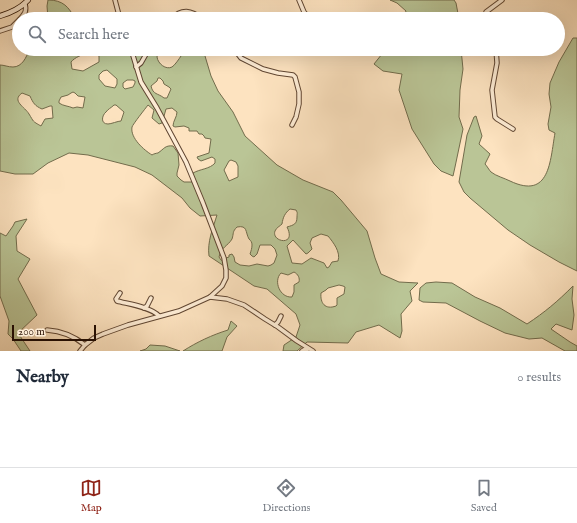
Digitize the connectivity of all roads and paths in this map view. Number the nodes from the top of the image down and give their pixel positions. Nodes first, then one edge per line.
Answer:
1 (115, 0) edge
2 (299, 0) edge
3 (502, 0) edge
4 (27, 2) edge
5 (25, 12) edge
6 (118, 12) edge
7 (304, 12) edge
8 (486, 12) edge
9 (0, 16) edge
10 (12, 27) edge
11 (0, 31) edge
12 (133, 56) edge
13 (146, 56) edge
14 (239, 56) edge
15 (496, 56) edge
16 (136, 67) junction
17 (292, 126) dead end
18 (513, 129) dead end
19 (120, 293) dead end
20 (210, 297) junction
21 (151, 298) dead end
22 (144, 308) junction
23 (159, 316) junction
24 (281, 316) dead end
25 (275, 325) junction
26 (47, 330) dead end
27 (85, 345) junction
28 (307, 349) edge
29 (80, 351) edge
30 (302, 351) edge
31 (313, 351) edge

1 - 6 street
2 - 7 street
3 - 8 street
4 - 5 street
4 - 9 main road
10 - 11 street
12 - 16 street
13 - 16 street
14 - 17 street
15 - 18 street
16 - 20 street
19 - 22 street
20 - 23 street
20 - 25 street
21 - 22 street
22 - 23 street
23 - 27 street
24 - 25 street
25 - 28 street
26 - 27 street
27 - 29 street
28 - 30 street
28 - 31 street

